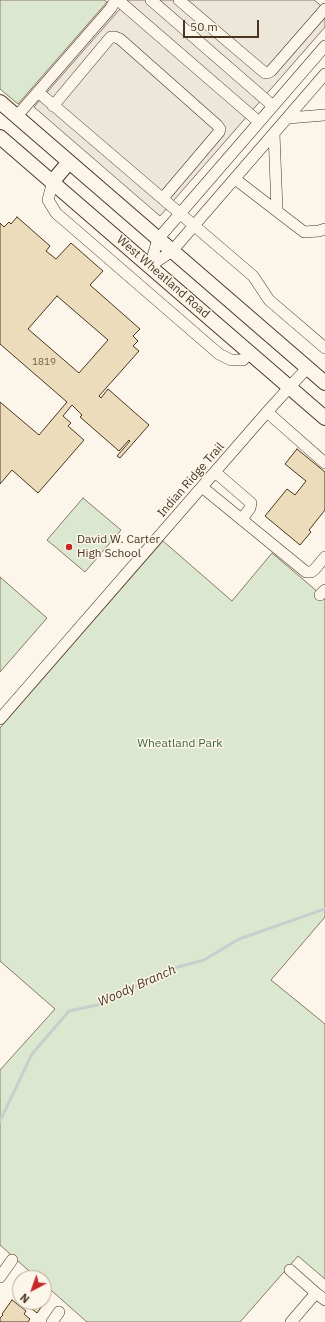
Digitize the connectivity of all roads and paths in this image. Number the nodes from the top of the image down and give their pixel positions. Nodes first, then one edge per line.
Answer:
1 (115, 0) edge
2 (118, 0) edge
3 (151, 0) edge
4 (178, 0) edge
5 (325, 10) edge
6 (325, 46) edge
7 (325, 74) edge
8 (38, 92) junction
9 (0, 102) edge
10 (53, 106) junction
11 (273, 106) junction
12 (325, 115) edge
13 (16, 116) junction
14 (288, 118) junction
15 (259, 122) junction
16 (274, 133) junction
17 (0, 137) edge
18 (69, 162) junction
19 (235, 179) junction
20 (53, 182) junction
21 (163, 198) junction
22 (277, 210) junction
23 (180, 213) junction
24 (195, 225) junction
25 (325, 229) edge
26 (158, 239) junction
27 (172, 251) junction
28 (150, 266) junction
29 (325, 348) edge
30 (249, 353) junction
31 (307, 368) junction
32 (325, 383) edge
33 (290, 388) junction
34 (267, 412) junction
35 (325, 418) edge
36 (325, 463) edge
37 (215, 472) junction
38 (202, 487) junction
39 (242, 519) junction
40 (325, 557) edge
41 (0, 719) edge
42 (12, 1260) dead end
43 (290, 1270) dead end
44 (0, 1277) edge
45 (321, 1296) edge
46 (59, 1312) dead end
47 (52, 1322) edge
48 (291, 1322) edge

1 - 8 street
2 - 15 street
3 - 11 street
4 - 5 street
6 - 11 street
7 - 14 street
8 - 10 street
8 - 13 street
9 - 13 main road
10 - 21 street
10 - 21 street
11 - 15 street
12 - 14 street
13 - 18 main road
14 - 16 street
15 - 23 street
16 - 19 street
16 - 22 street
17 - 20 main road, West Wheatland Road
18 - 20 main road
18 - 26 main road
19 - 22 street
19 - 24 street
20 - 28 main road, West Wheatland Road
20 - 30 street
21 - 23 street
22 - 25 street
23 - 24 street
23 - 26 street
24 - 27 street
24 - 29 street
26 - 27 main road
26 - 28 street
27 - 28 street
27 - 31 main road
28 - 30 main road, West Wheatland Road
30 - 33 main road, West Wheatland Road
31 - 32 main road
31 - 33 street, Indian Ridge Trail
33 - 34 street, Indian Ridge Trail
33 - 35 main road, West Wheatland Road
34 - 36 street
34 - 37 street, Indian Ridge Trail
37 - 38 street, Indian Ridge Trail
37 - 39 street
38 - 39 street
38 - 41 street, Indian Ridge Trail
39 - 40 street
42 - 44 street
43 - 45 street
45 - 48 street
46 - 47 street

